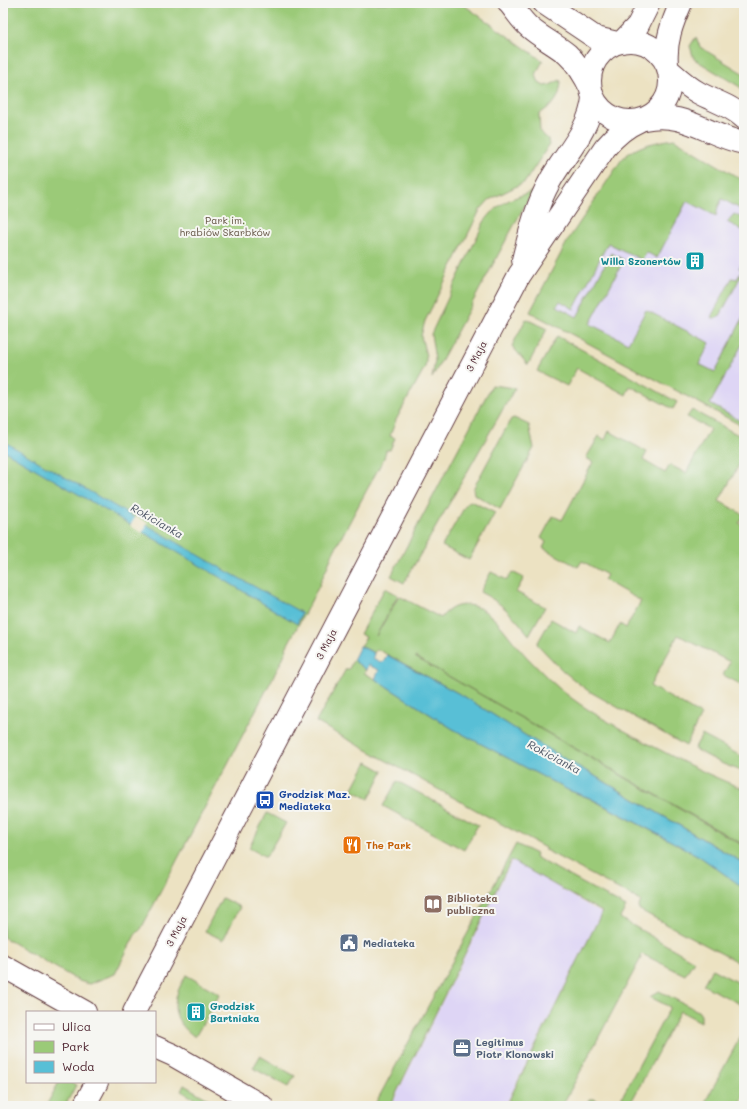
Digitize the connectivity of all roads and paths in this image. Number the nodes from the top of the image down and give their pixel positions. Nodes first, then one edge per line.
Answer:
1 (510, 3) edge
2 (544, 3) edge
3 (649, 3) edge
4 (681, 3) edge
5 (619, 43) junction
6 (668, 67) junction
7 (592, 94) junction
8 (744, 118) edge
9 (642, 120) junction
10 (744, 143) edge
11 (519, 275) junction
12 (3, 966) edge
13 (82, 1011) edge
14 (135, 1011) edge
15 (156, 1047) edge
16 (96, 1083) edge
17 (84, 1106) edge
18 (262, 1106) edge

1 - 7 street
2 - 5 street
3 - 5 street
4 - 6 street
5 - 6 street
5 - 7 street
6 - 8 street
6 - 9 street
7 - 9 street
7 - 11 street, 3 Maja
9 - 10 street
9 - 11 street, 3 Maja
11 - 14 street, 3 Maja
12 - 13 street
15 - 18 street
16 - 17 street

